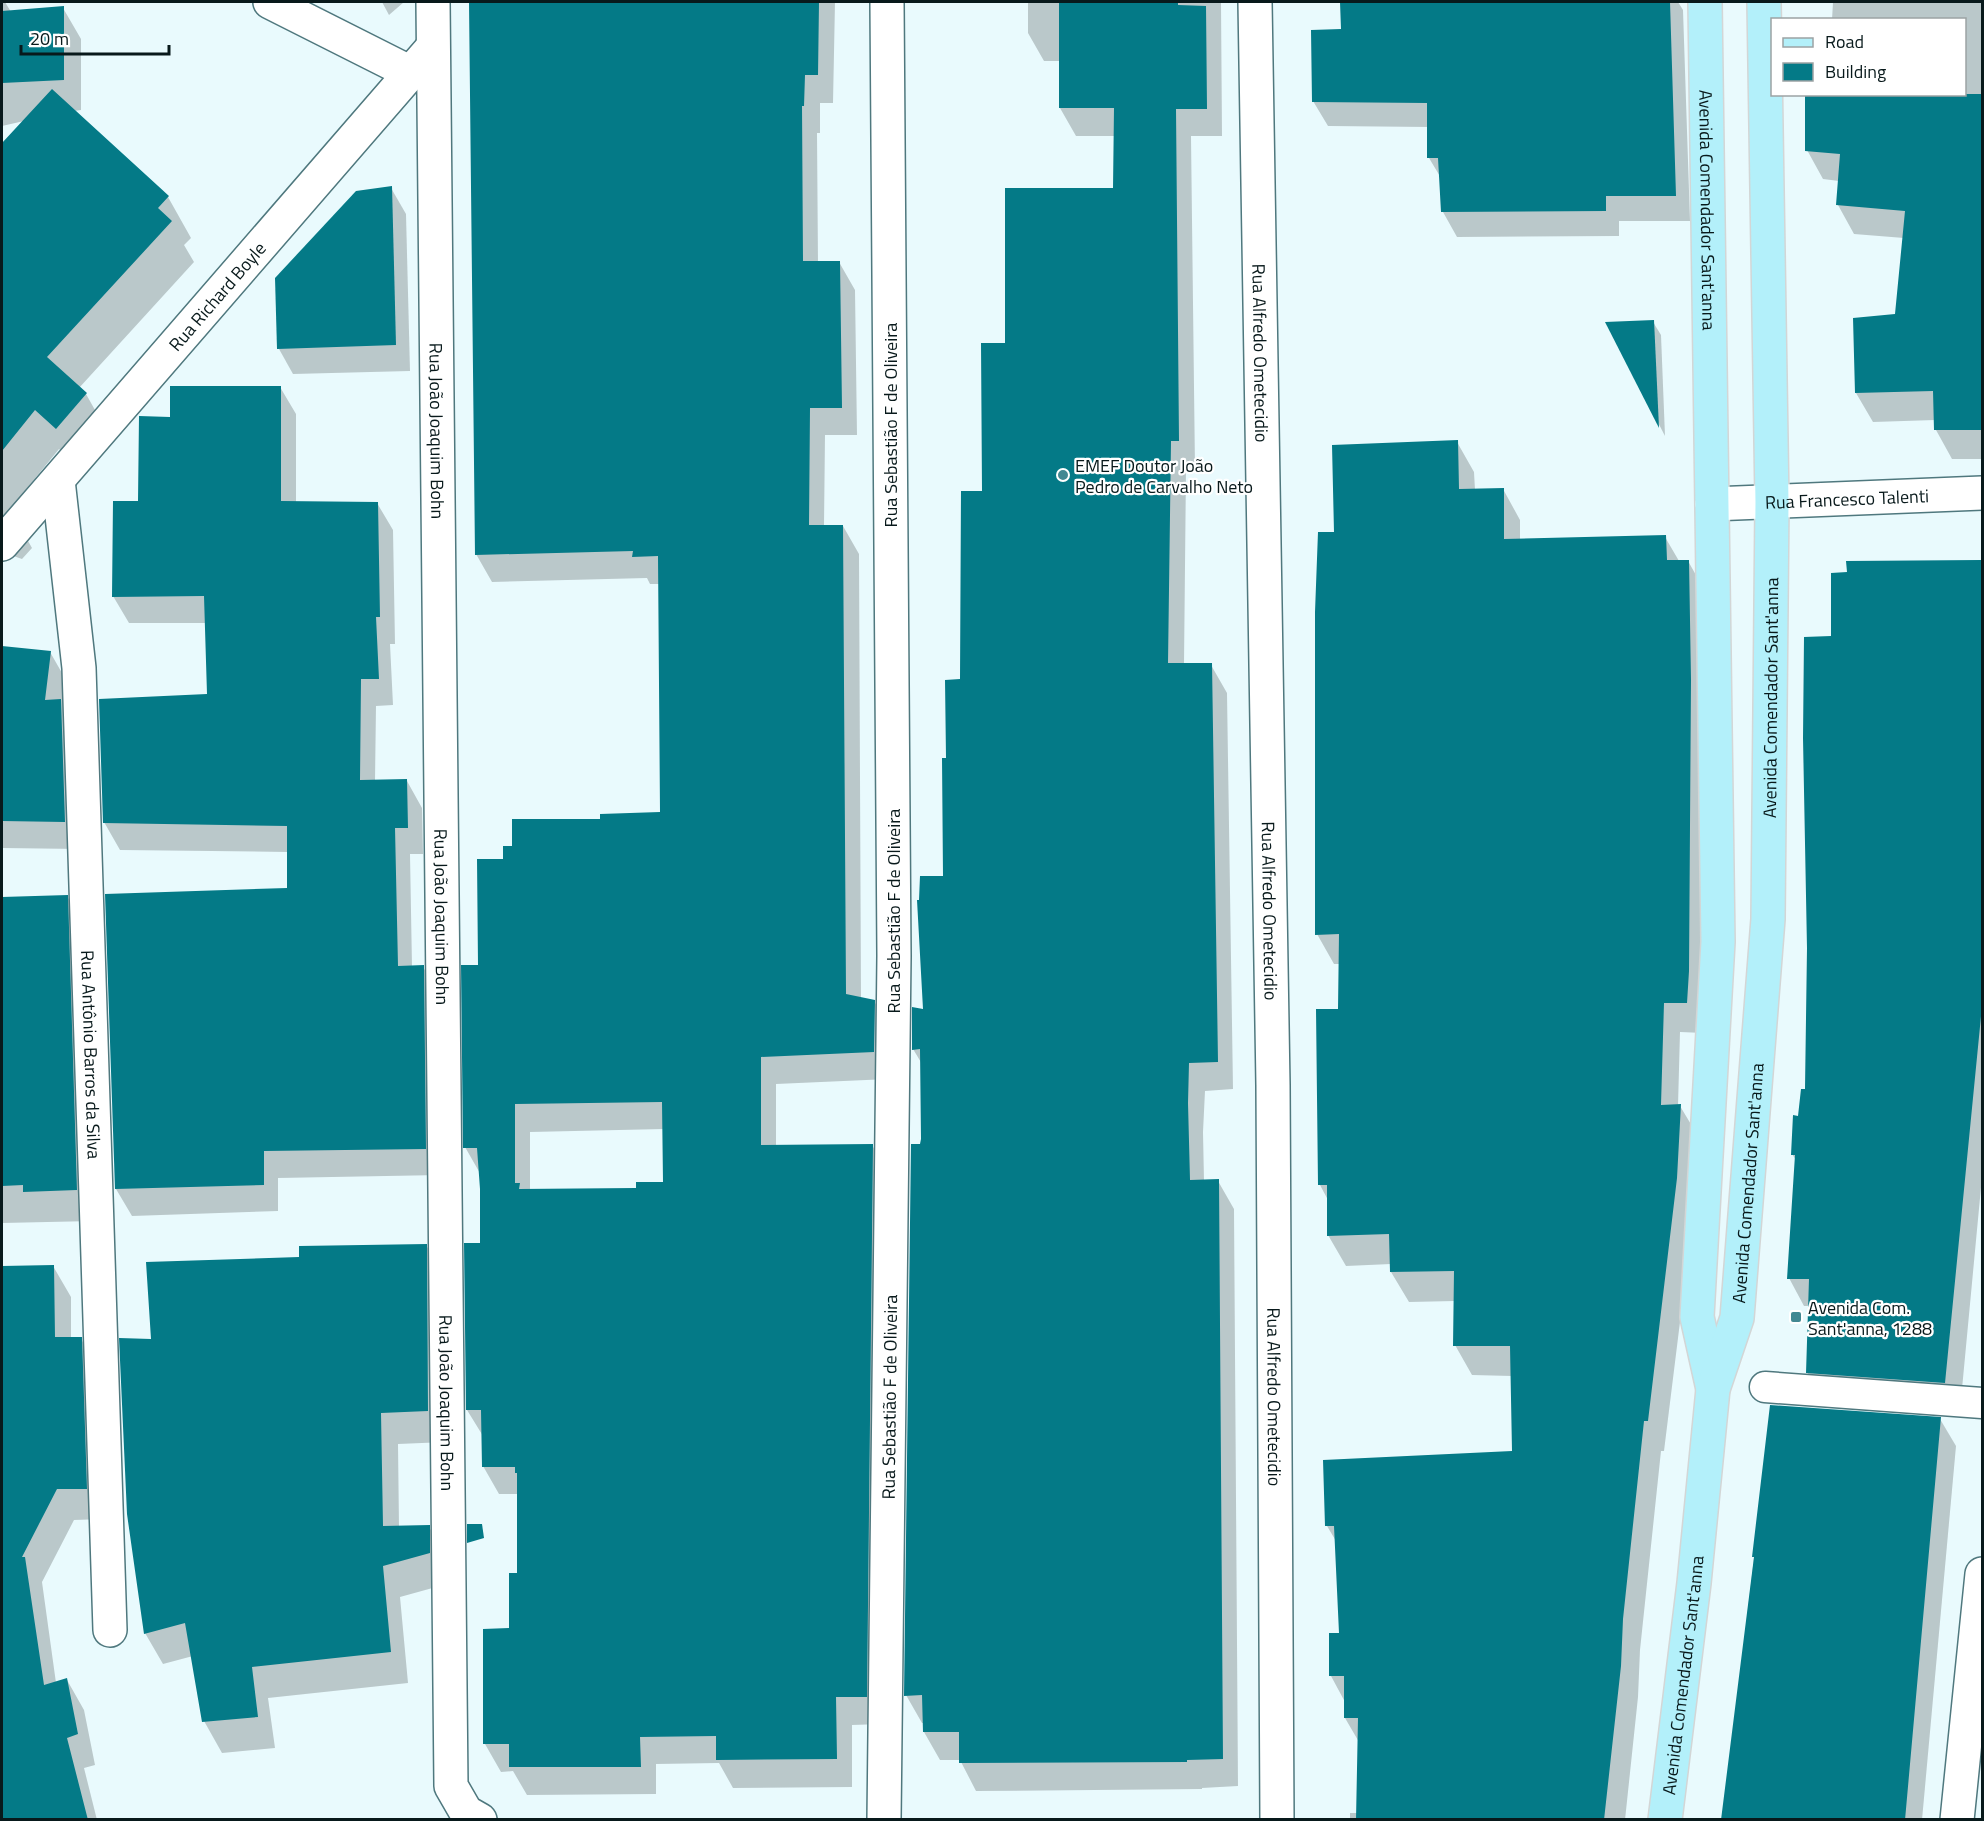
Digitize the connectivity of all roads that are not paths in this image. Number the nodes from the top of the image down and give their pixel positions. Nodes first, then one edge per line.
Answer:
1 (270, 2) edge
2 (433, 2) edge
3 (887, 2) edge
4 (1255, 2) edge
5 (1705, 2) edge
6 (1764, 2) edge
7 (432, 48) junction
8 (411, 73) junction
9 (58, 480) junction
10 (1983, 493) edge
11 (1772, 502) junction
12 (1712, 504) junction
13 (2, 544) edge
14 (1766, 1387) dead end
15 (1713, 1389) junction
16 (1983, 1403) edge
17 (1983, 1574) edge
18 (110, 1630) dead end
19 (480, 1820) edge
20 (884, 1820) edge
21 (1277, 1820) edge
22 (1665, 1820) edge
23 (1957, 1820) edge

1 - 8 street
2 - 7 street, Rua João Joaquim Bohn
3 - 20 street, Rua Sebastião F de Oliveira
4 - 21 street, Rua Alfredo Ometecidio
5 - 12 main road, Avenida Comendador Sant'anna
6 - 11 main road, Avenida Comendador Sant'anna
7 - 8 street, Rua Richard Boyle
7 - 19 street, Rua João Joaquim Bohn
8 - 9 street, Rua Richard Boyle
9 - 13 street, Rua Richard Boyle
9 - 18 street, Rua Antônio Barros da Silva
10 - 11 street, Rua Francesco Talenti
11 - 12 street, Rua Francesco Talenti
11 - 15 main road, Avenida Comendador Sant'anna
12 - 15 main road, Avenida Comendador Sant'anna
14 - 16 lane
15 - 22 main road, Avenida Comendador Sant'anna
17 - 23 street

